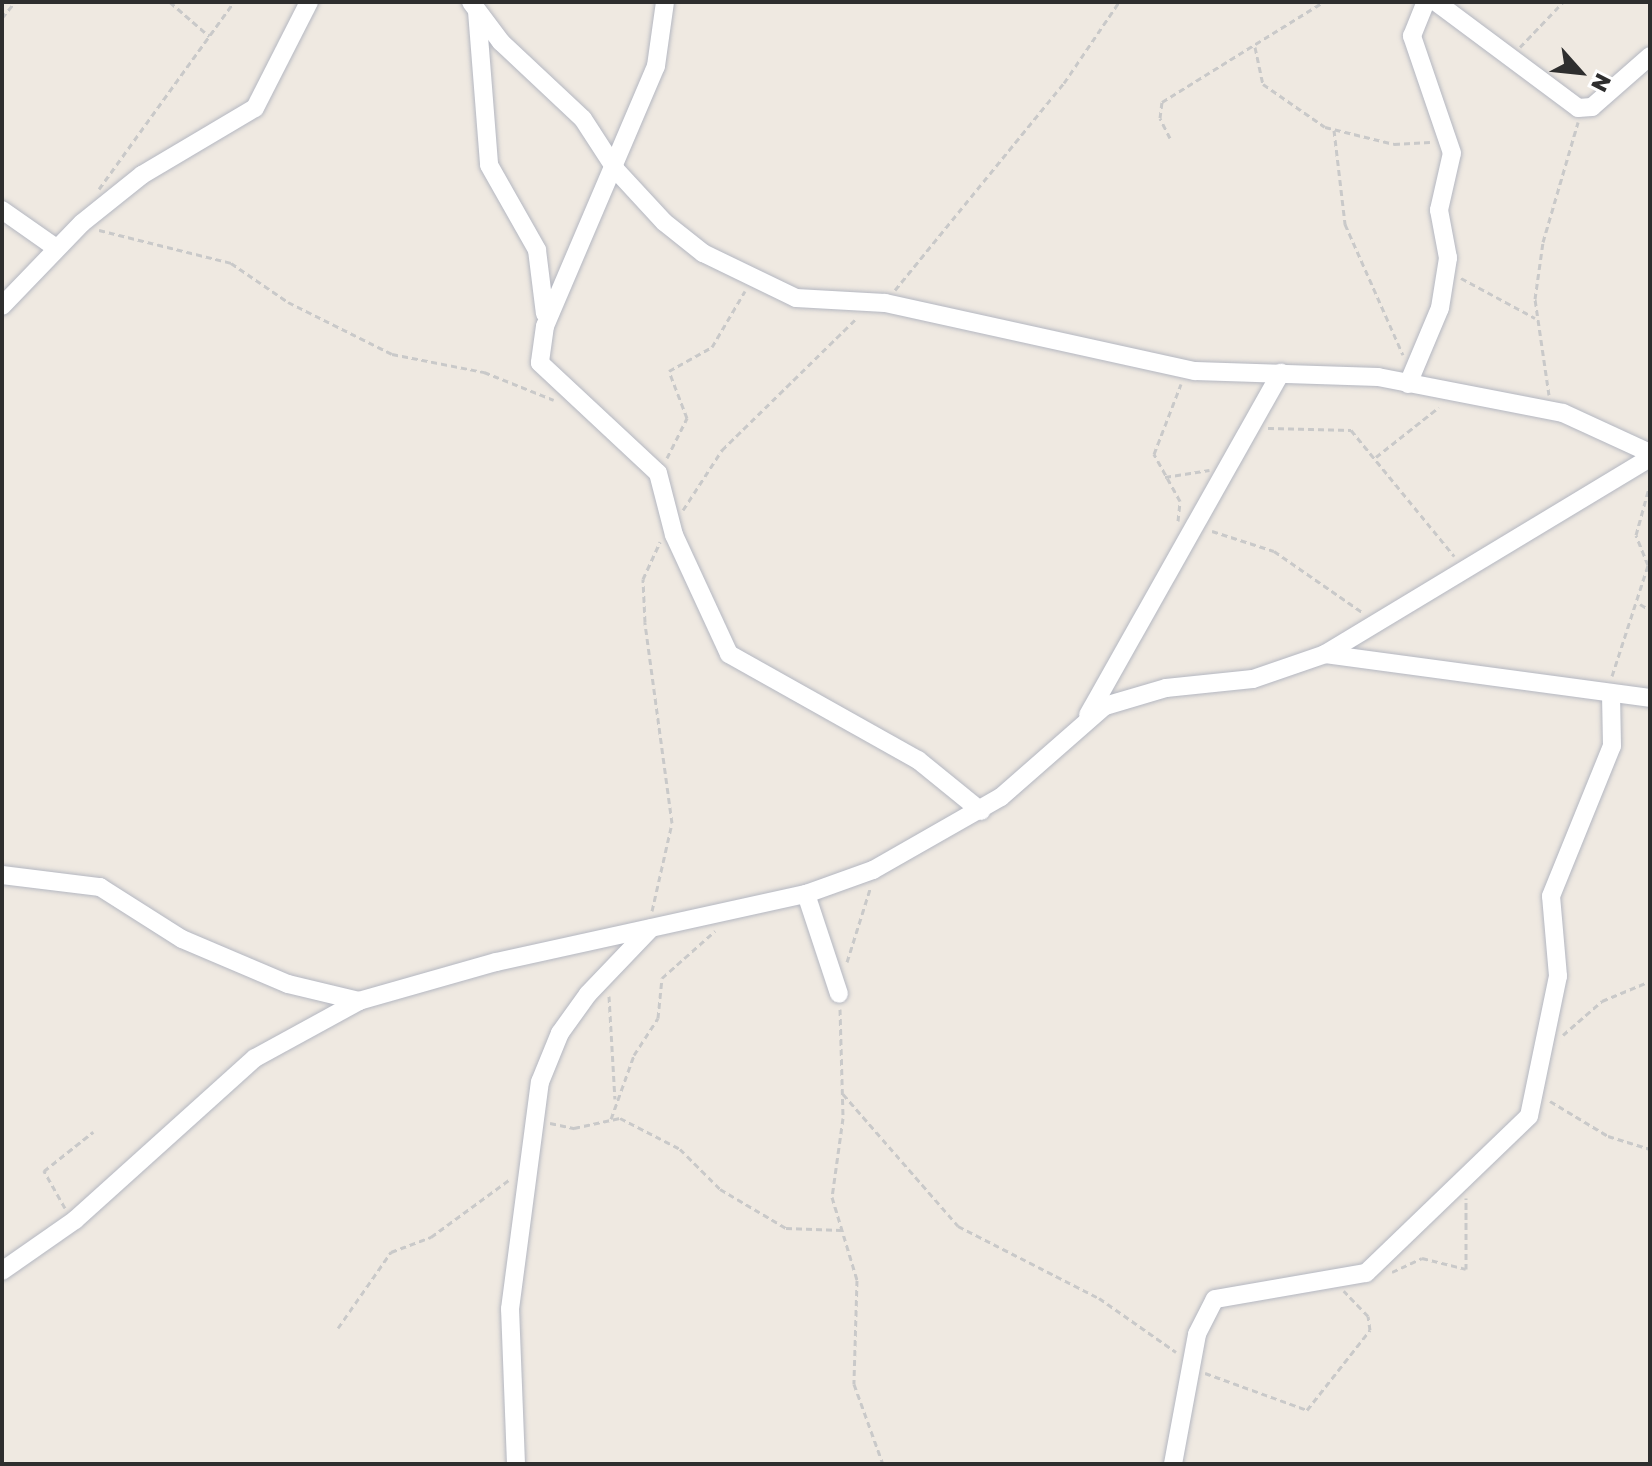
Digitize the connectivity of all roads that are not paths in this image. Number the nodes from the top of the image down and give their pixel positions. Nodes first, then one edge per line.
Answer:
1 (309, 2) edge
2 (665, 2) edge
3 (1426, 2) edge
4 (1436, 2) edge
5 (474, 7) edge
6 (1650, 56) edge
7 (616, 170) junction
8 (2, 210) edge
9 (56, 248) junction
10 (2, 306) edge
11 (545, 326) junction
12 (1281, 373) junction
13 (1411, 378) junction
14 (1650, 456) edge
15 (1325, 654) junction
16 (1611, 695) junction
17 (1650, 698) edge
18 (1086, 719) junction
19 (981, 811) junction
20 (2, 875) edge
21 (806, 894) junction
22 (652, 927) junction
23 (839, 994) road end
24 (359, 1001) junction
25 (2, 1271) edge
26 (516, 1464) edge
27 (1173, 1464) edge

1 - 9 street
2 - 7 street
3 - 13 street
4 - 6 street
5 - 7 street
5 - 11 street
7 - 11 street
7 - 12 street
8 - 9 street
9 - 10 street
11 - 19 street
12 - 13 street
12 - 18 street
13 - 14 street
14 - 15 street
15 - 16 street
15 - 18 street
16 - 17 street
16 - 27 street
18 - 19 street
19 - 21 street
20 - 24 street
21 - 22 street
21 - 23 street
22 - 24 street
22 - 26 street
24 - 25 street

